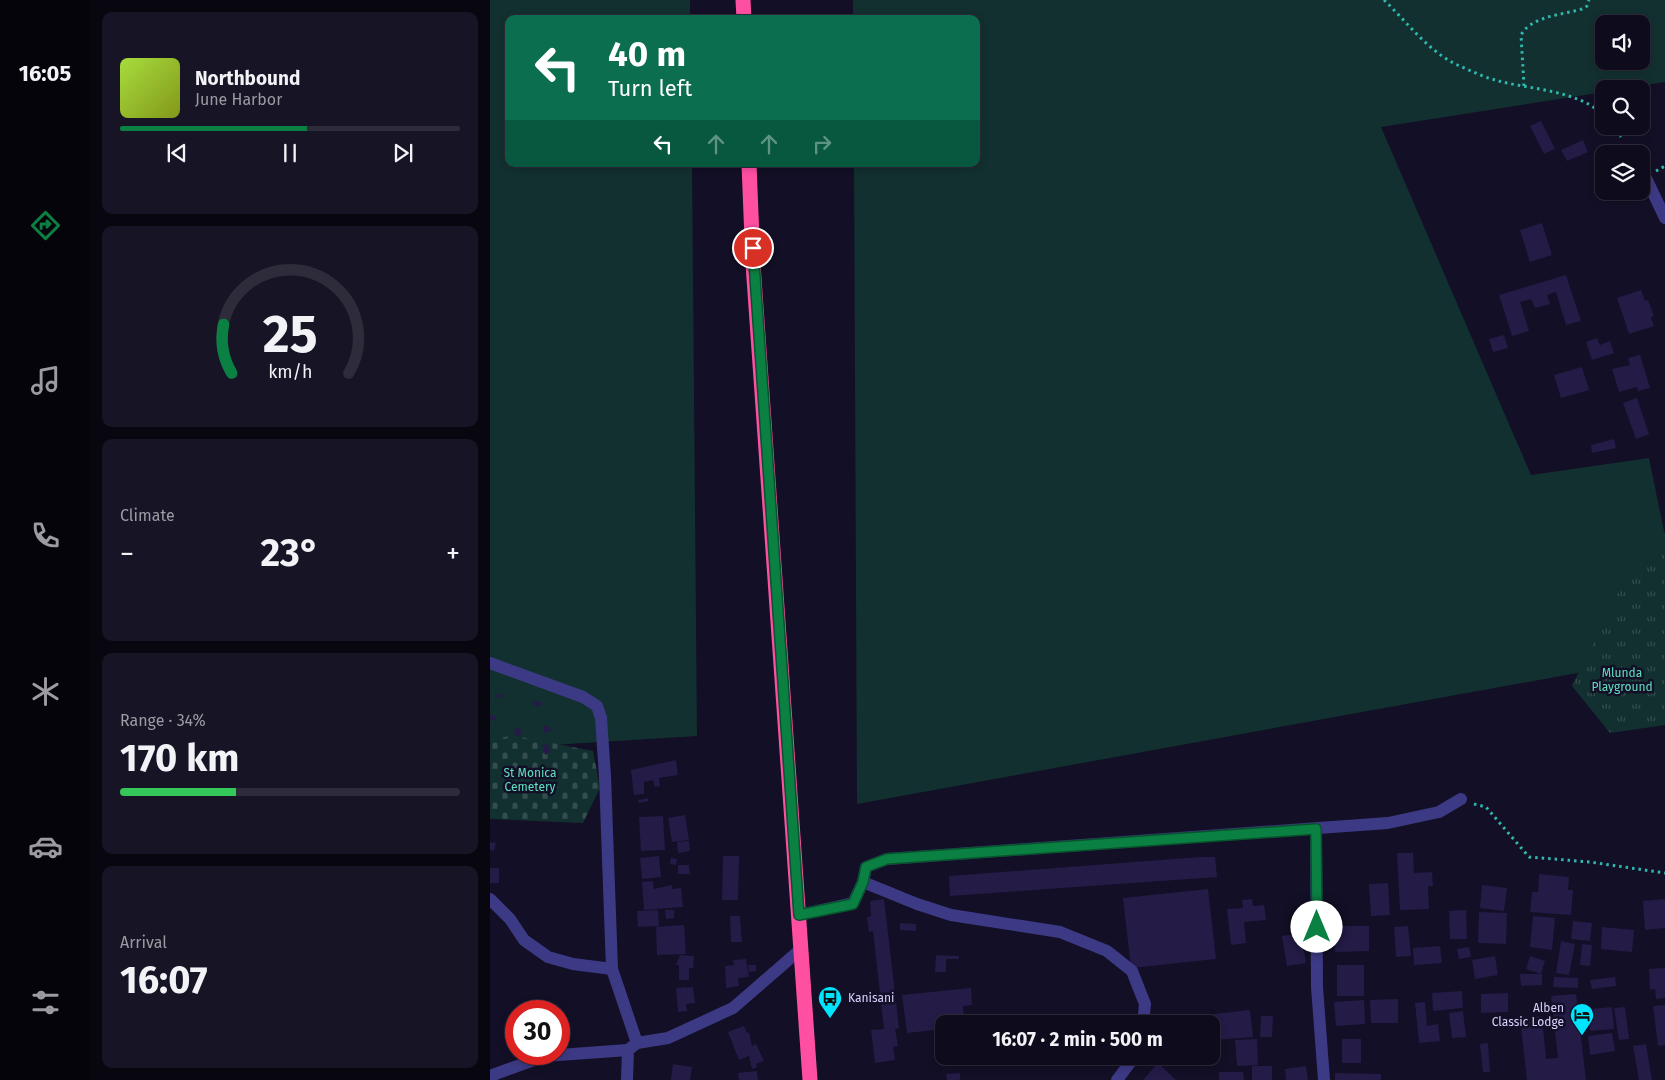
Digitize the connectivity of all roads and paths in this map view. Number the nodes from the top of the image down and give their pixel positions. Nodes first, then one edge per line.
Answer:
1 (743, 0) edge
2 (1384, 0) edge
3 (1589, 0) edge
4 (744, 15) edge
5 (1524, 86) junction
6 (1595, 110) edge
7 (749, 167) edge
8 (1650, 186) edge
9 (1665, 218) edge
10 (490, 663) edge
11 (1461, 799) joint
12 (1316, 829) junction
13 (1665, 873) edge
14 (863, 882) junction
15 (490, 899) edge
16 (799, 915) junction
17 (801, 949) junction
18 (612, 969) junction
19 (1144, 1015) edge
20 (633, 1046) junction
21 (1128, 1065) edge
22 (490, 1076) edge
23 (627, 1080) edge
24 (810, 1080) edge
25 (1117, 1080) edge
26 (1324, 1080) edge

1 - 4 highway
2 - 5 path
3 - 5 path
5 - 6 path
7 - 16 highway
8 - 9 street
10 - 18 street
11 - 12 street
11 - 13 path
12 - 14 street
12 - 26 street
14 - 16 street
14 - 19 street
15 - 18 street
16 - 17 highway
17 - 20 street
17 - 24 highway
18 - 20 street
20 - 22 street
20 - 23 street
21 - 25 street

